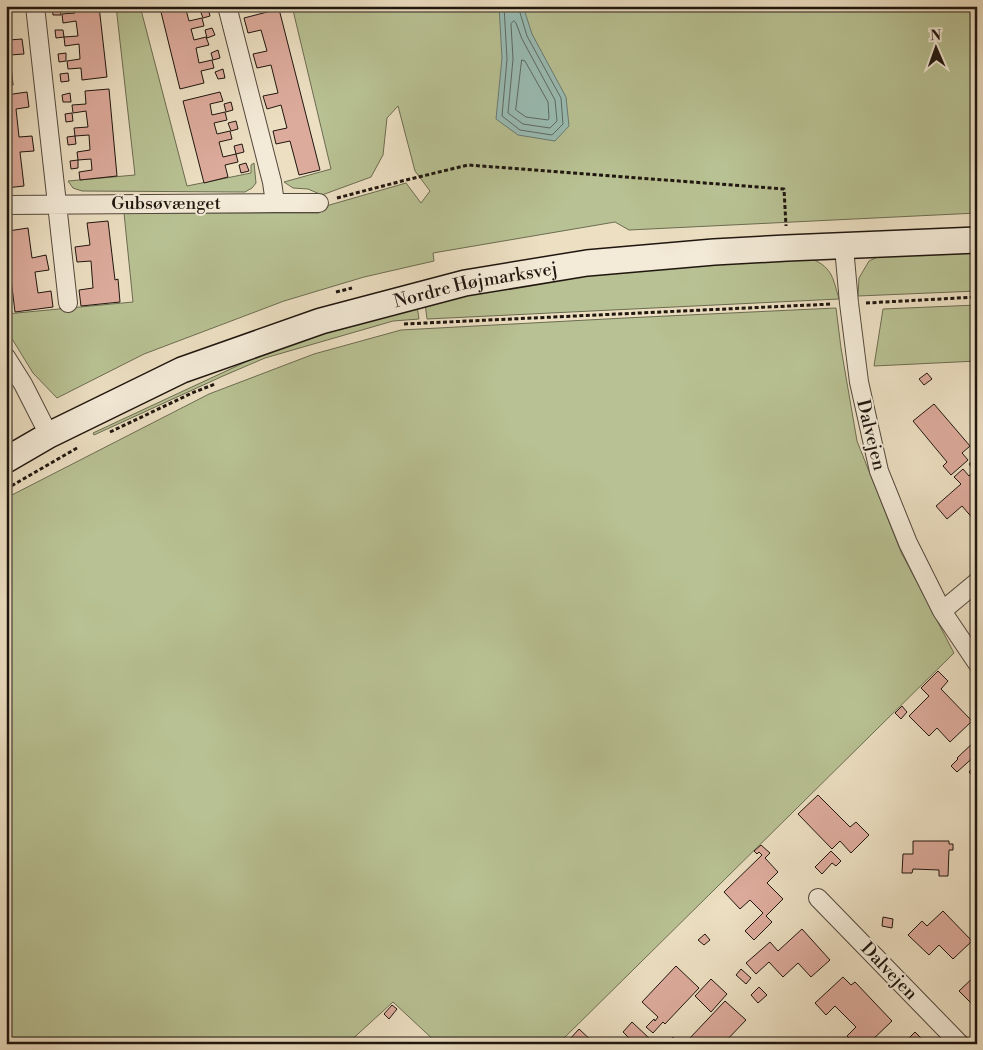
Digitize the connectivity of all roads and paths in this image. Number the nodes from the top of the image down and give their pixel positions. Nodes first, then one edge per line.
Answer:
1 (35, 6) edge
2 (227, 6) edge
3 (275, 203) junction
4 (319, 203) joint
5 (57, 204) junction
6 (6, 205) edge
7 (977, 240) edge
8 (844, 247) junction
9 (786, 248) junction
10 (977, 297) edge
11 (68, 303) dead end
12 (849, 303) junction
13 (400, 324) dead end
14 (6, 357) edge
15 (219, 382) dead end
16 (49, 435) junction
17 (104, 435) dead end
18 (78, 447) dead end
19 (6, 460) edge
20 (6, 489) edge
21 (977, 582) edge
22 (942, 611) junction
23 (977, 662) edge
24 (818, 898) dead end
25 (960, 1044) edge

1 - 5 street
2 - 3 street
3 - 4 street, Gubsøvænget
3 - 5 street, Gubsøvænget
4 - 9 path
5 - 6 street, Gubsøvænget
5 - 11 street
7 - 8 street, Nordre Højmarksvej
8 - 9 street, Nordre Højmarksvej
8 - 12 street, Dalvejen
9 - 16 street, Nordre Højmarksvej
10 - 12 path
12 - 13 path
12 - 22 street, Dalvejen
14 - 16 street
15 - 17 path
16 - 19 street, Nordre Højmarksvej
18 - 20 path
21 - 22 street
22 - 23 street, Dalvejen
24 - 25 street, Dalvejen

